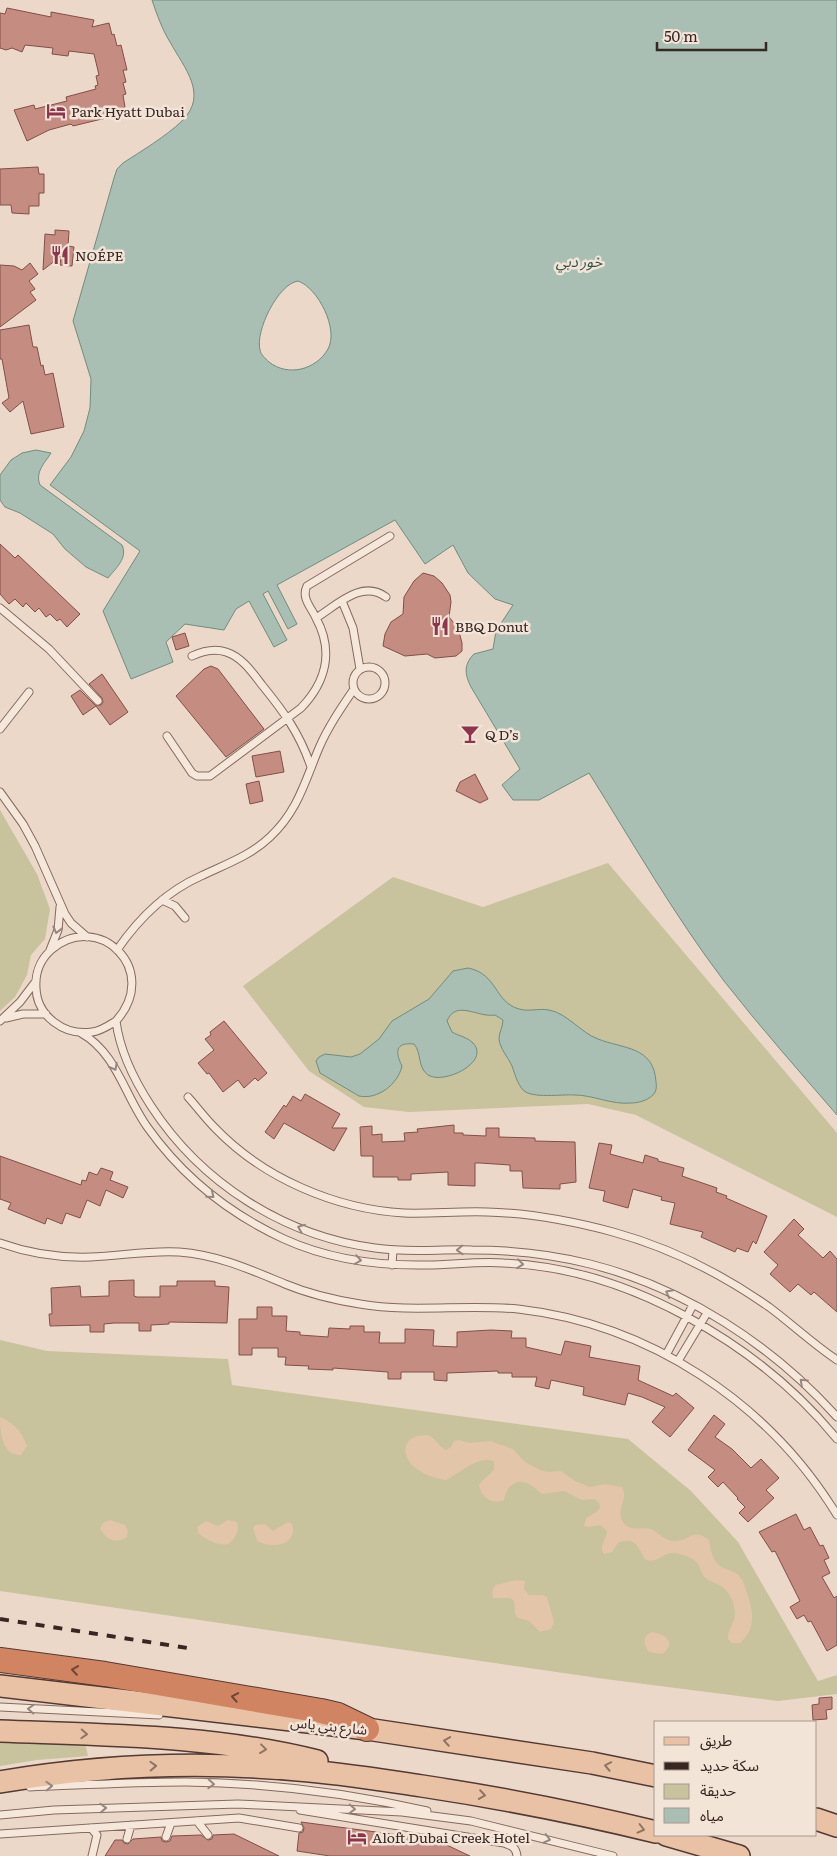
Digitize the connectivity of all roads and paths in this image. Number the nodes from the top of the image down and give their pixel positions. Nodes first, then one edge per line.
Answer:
1 (390, 536) dead end
2 (386, 597) dead end
3 (342, 602) junction
4 (0, 608) edge
5 (316, 618) junction
6 (192, 656) dead end
7 (360, 669) junction
8 (354, 689) junction
9 (29, 692) dead end
10 (98, 702) dead end
11 (288, 718) junction
12 (0, 729) edge
13 (167, 736) dead end
14 (311, 768) junction
15 (0, 792) edge
16 (162, 900) junction
17 (60, 904) junction
18 (185, 918) dead end
19 (87, 937) junction
20 (117, 950) junction
21 (48, 953) junction
22 (36, 981) junction
23 (46, 1014) junction
24 (1, 1021) edge
25 (116, 1021) junction
26 (80, 1033) junction
27 (188, 1097) dead end
28 (0, 1243) edge
29 (393, 1250) junction
30 (392, 1265) junction
31 (693, 1305) junction
32 (707, 1313) junction
33 (687, 1317) junction
34 (700, 1325) junction
35 (666, 1354) junction
36 (837, 1360) edge
37 (678, 1361) junction
38 (837, 1417) edge
39 (837, 1439) edge
40 (837, 1515) edge
41 (0, 1660) edge
42 (0, 1686) edge
43 (0, 1707) edge
44 (170, 1715) dead end
45 (190, 1716) dead end
46 (289, 1720) junction
47 (367, 1729) junction
48 (0, 1730) edge
49 (654, 1776) edge
50 (0, 1782) edge
51 (400, 1783) junction
52 (0, 1788) edge
53 (262, 1804) junction
54 (0, 1815) edge
55 (817, 1819) edge
56 (197, 1821) junction
57 (471, 1821) junction
58 (170, 1822) junction
59 (131, 1825) junction
60 (837, 1826) edge
61 (91, 1828) junction
62 (299, 1828) dead end
63 (654, 1832) edge
64 (0, 1834) edge
65 (208, 1835) dead end
66 (669, 1836) edge
67 (166, 1837) dead end
68 (127, 1839) dead end
69 (92, 1856) edge
70 (517, 1856) edge
71 (614, 1856) edge
72 (739, 1856) edge

1 - 5 lane
2 - 3 lane
3 - 5 lane
3 - 7 lane
4 - 10 lane
5 - 11 lane
6 - 11 lane
7 - 8 lane
7 - 8 lane
8 - 14 lane
9 - 12 lane
11 - 13 lane
11 - 14 lane
14 - 16 lane
15 - 17 lane
16 - 18 lane
16 - 20 lane
17 - 19 lane
17 -> 21 lane
19 - 20 lane
19 - 21 lane
20 - 25 lane
21 - 22 lane
22 - 23 lane
22 - 24 lane
23 - 24 lane
23 - 26 lane
25 - 26 lane
29 -> 25 lane
26 -> 30 lane
27 - 36 lane
28 - 35 lane
29 - 30 lane
31 -> 29 lane
30 -> 33 lane
31 - 32 lane
31 - 33 lane
32 - 34 lane
38 -> 32 lane
33 - 34 lane
33 - 35 lane
34 - 37 lane
34 - 39 lane
35 - 37 lane
37 - 40 lane
47 -> 41 highway
42 - 46 main road, شارع بني ياس
44 -> 43 lane
45 - 46 lane
46 - 47 main road, شارع بني ياس
49 -> 47 main road, شارع بني ياس
48 -> 51 main road
50 -> 51 main road
51 -> 63 main road
52 -> 57 lane
54 -> 53 lane
53 -> 57 lane
53 - 70 lane
55 - 60 main road
56 - 58 lane
56 - 62 lane
56 - 65 lane
57 -> 71 lane
58 - 59 lane
58 - 67 lane
59 - 61 lane
59 - 68 lane
61 - 64 lane
61 - 69 lane
66 - 72 main road

